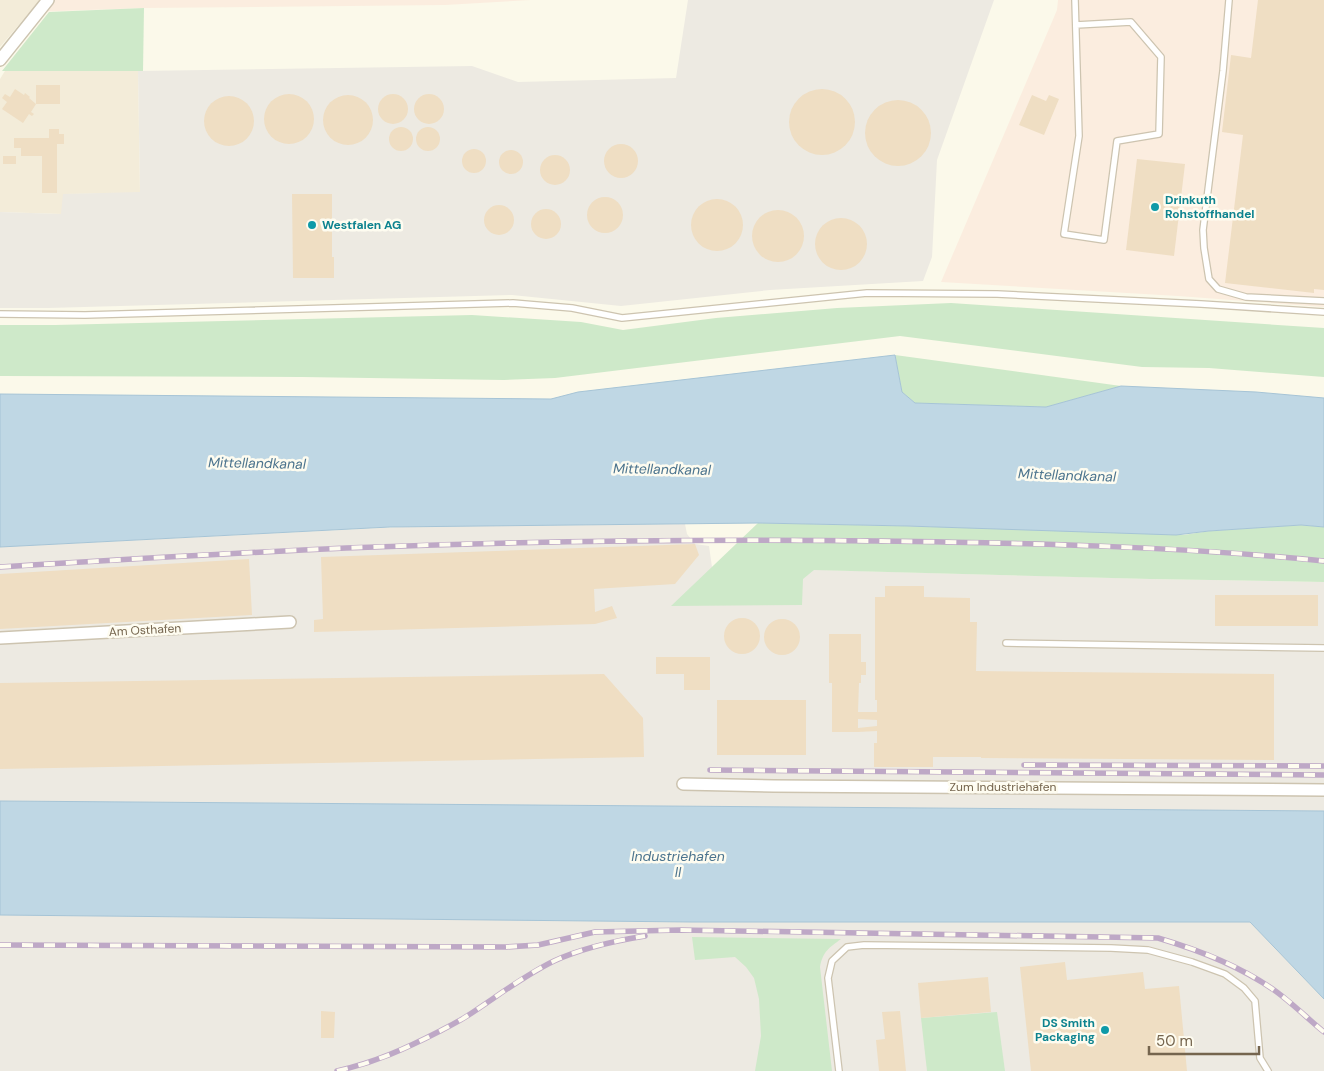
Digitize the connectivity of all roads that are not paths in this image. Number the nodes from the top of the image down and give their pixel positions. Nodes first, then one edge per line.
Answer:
1 (48, 0) edge
2 (1075, 0) edge
3 (1229, 0) edge
4 (1076, 25) junction
5 (0, 60) edge
6 (1324, 301) edge
7 (1324, 312) edge
8 (0, 314) edge
9 (290, 622) dead end
10 (0, 638) edge
11 (1006, 643) dead end
12 (1324, 648) edge
13 (683, 784) dead end
14 (1324, 790) edge
15 (839, 1071) edge
16 (1268, 1071) edge

1 - 5 street
2 - 4 lane
3 - 6 lane
4 - 4 lane
7 - 8 lane
9 - 10 street, Am Osthafen
11 - 12 lane
13 - 14 street, Zum Industriehafen
15 - 16 lane

